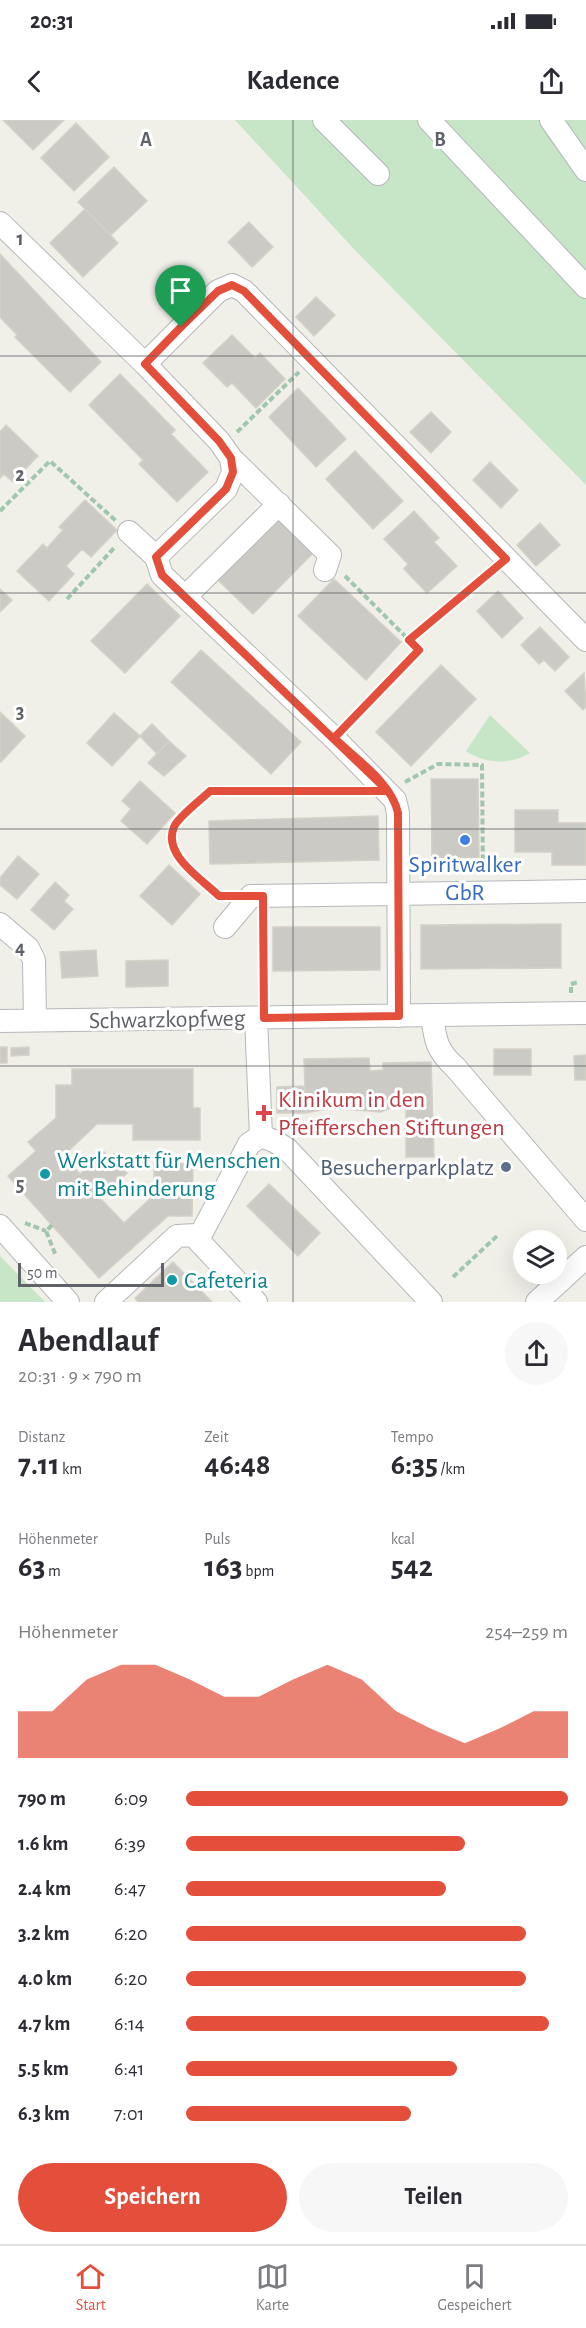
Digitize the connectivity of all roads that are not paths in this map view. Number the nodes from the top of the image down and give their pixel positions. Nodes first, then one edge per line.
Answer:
1 (324, 120) edge
2 (429, 120) edge
3 (551, 120) edge
4 (586, 170) edge
5 (378, 174) dead end
6 (0, 223) edge
7 (586, 287) edge
8 (145, 364) junction
9 (230, 449) junction
10 (279, 504) junction
11 (129, 532) road end
12 (156, 557) junction
13 (334, 571) road end
14 (185, 597) junction
15 (586, 640) edge
16 (586, 891) edge
17 (399, 894) junction
18 (0, 924) edge
19 (225, 927) dead end
20 (578, 1006) edge
21 (399, 1016) junction
22 (432, 1016) junction
23 (260, 1018) junction
24 (35, 1020) junction
25 (0, 1021) edge
26 (261, 1136) junction
27 (586, 1220) edge
28 (0, 1226) edge
29 (194, 1236) junction
30 (586, 1257) edge
31 (68, 1302) edge
32 (106, 1302) edge
33 (256, 1302) edge
34 (431, 1302) edge
35 (537, 1302) edge

1 - 5 street
2 - 7 street
3 - 4 street
6 - 8 street
8 - 9 street
8 - 15 street
9 - 10 street
9 - 12 street
10 - 13 street
10 - 14 street
11 - 12 street
12 - 14 street
14 - 17 street
16 - 17 street
17 - 19 street
17 - 21 street
18 - 24 street
20 - 22 street, Schwarzkopfweg
21 - 22 street, Schwarzkopfweg
21 - 23 street, Schwarzkopfweg
22 - 27 street
23 - 24 street, Schwarzkopfweg
23 - 26 street
24 - 25 street, Schwarzkopfweg
26 - 29 street
26 - 34 street
28 - 31 street
29 - 32 street
29 - 33 street
30 - 35 street

